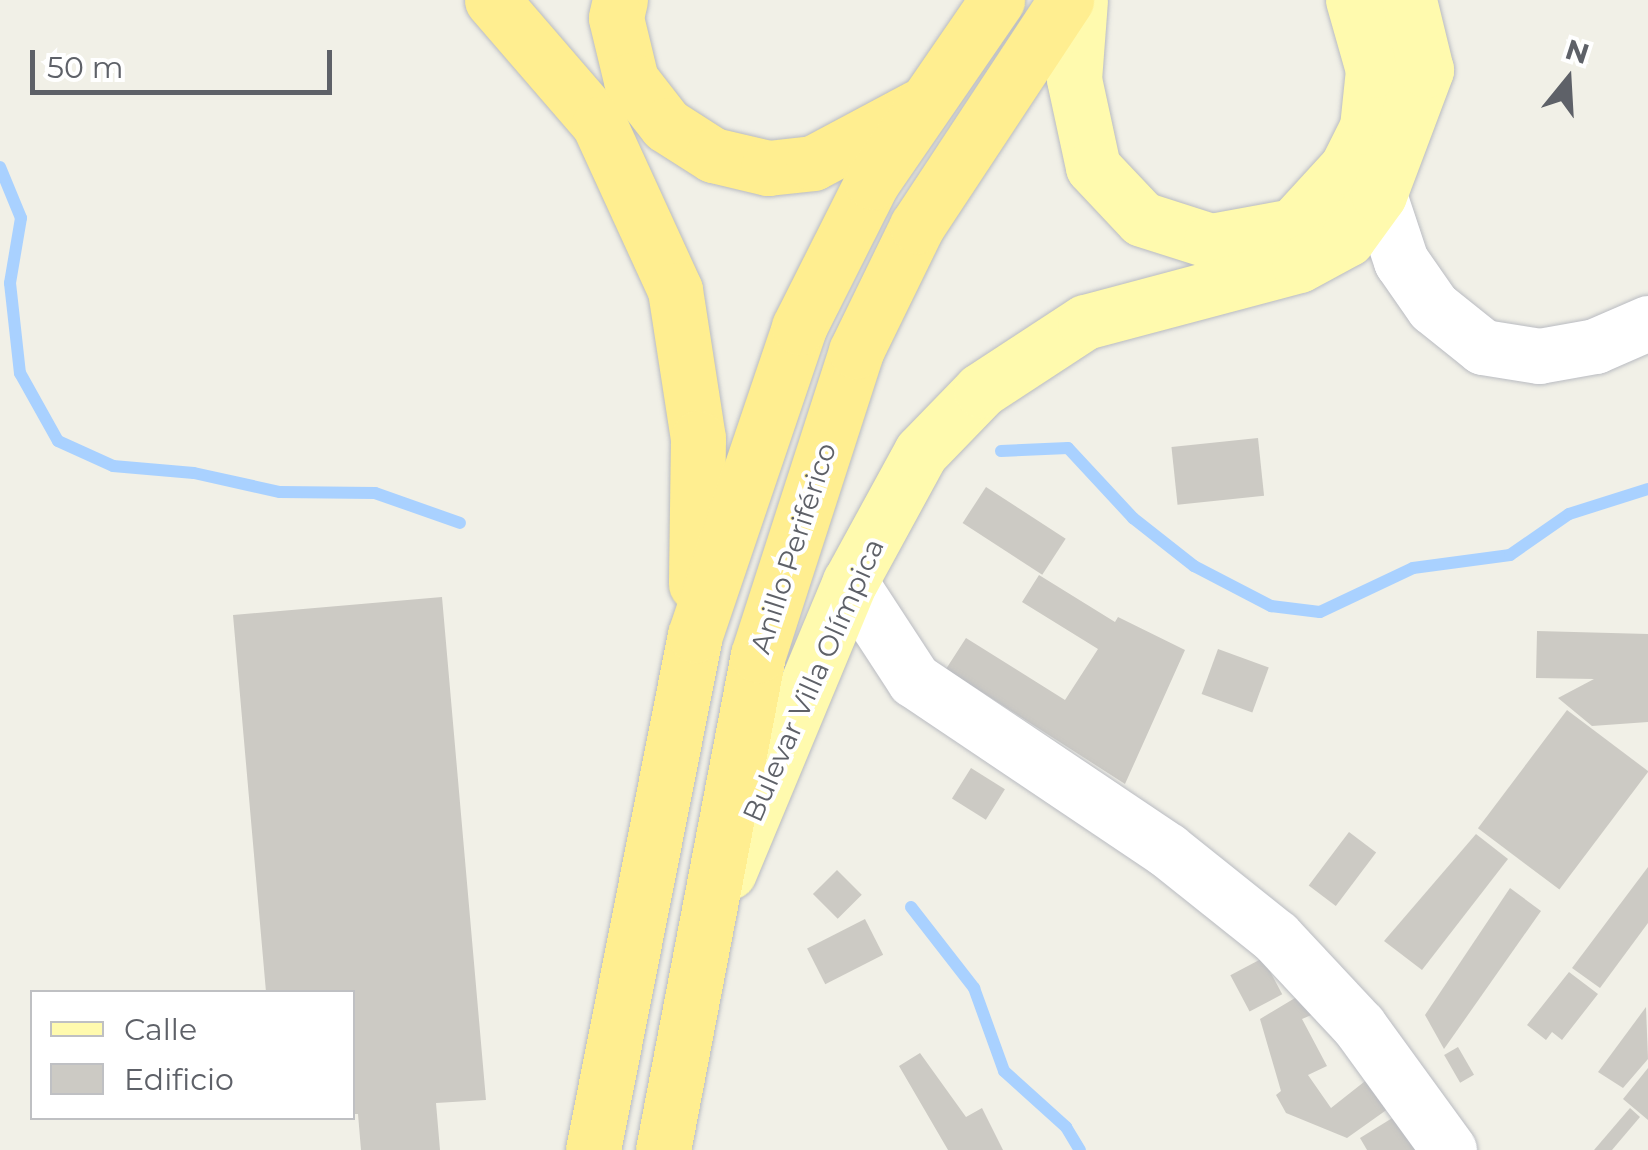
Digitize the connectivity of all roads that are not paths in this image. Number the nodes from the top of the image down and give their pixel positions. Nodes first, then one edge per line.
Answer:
1 (492, 0) edge
2 (620, 0) edge
3 (996, 0) edge
4 (1066, 0) edge
5 (1080, 0) edge
6 (1353, 0) edge
7 (1409, 0) edge
8 (921, 105) junction
9 (1379, 196) junction
10 (1648, 323) edge
11 (850, 582) junction
12 (695, 635) junction
13 (702, 935) junction
14 (594, 1150) edge
15 (662, 1150) edge
16 (1449, 1150) edge

1 - 12 highway
2 - 8 highway
3 - 8 highway
4 - 13 highway, Anillo Periférico
5 - 6 main road
7 - 9 main road, Bulevar Villa Olímpica
8 - 12 highway
9 - 10 street
9 - 11 main road, Bulevar Villa Olímpica
11 - 13 main road, Bulevar Villa Olímpica
11 - 16 street
12 - 14 highway
13 - 15 highway, Anillo Periférico

